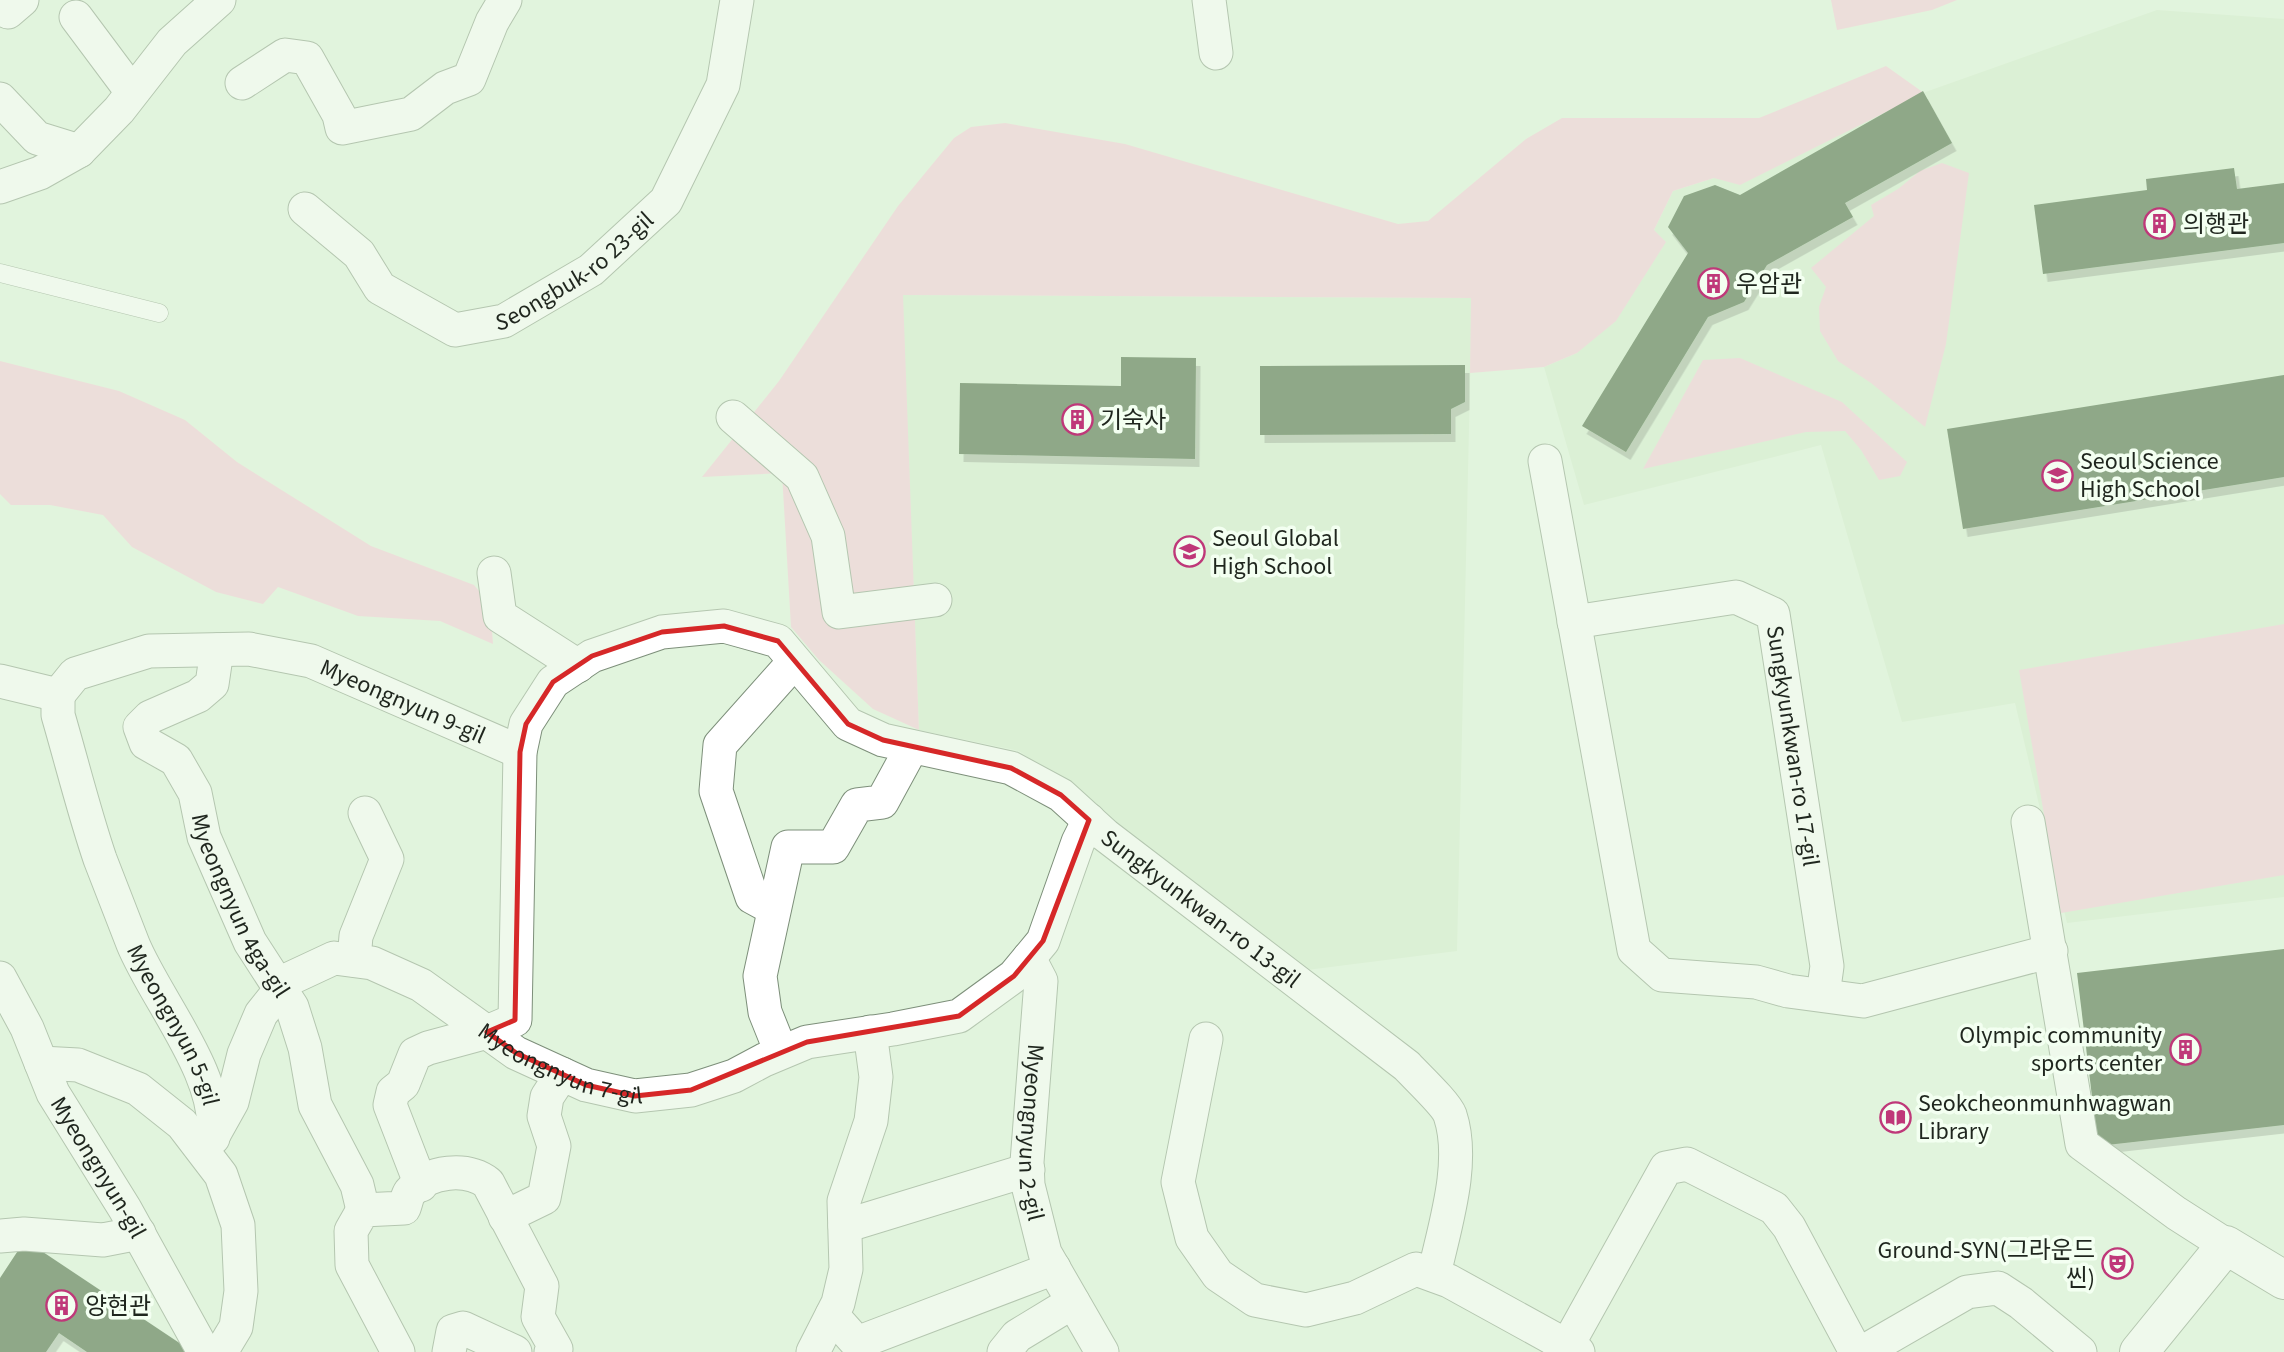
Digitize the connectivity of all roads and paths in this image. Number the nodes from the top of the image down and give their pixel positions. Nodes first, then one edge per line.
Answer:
1 (22, 0) edge
2 (219, 0) edge
3 (505, 0) edge
4 (737, 0) edge
5 (1209, 0) edge
6 (0, 4) edge
7 (76, 17) dead end
8 (1216, 53) dead end
9 (242, 83) dead end
10 (132, 92) junction
11 (0, 99) edge
12 (79, 151) junction
13 (0, 187) edge
14 (304, 209) dead end
15 (0, 273) edge
16 (159, 313) dead end
17 (733, 417) dead end
18 (1545, 461) dead end
19 (494, 573) dead end
20 (935, 600) dead end
21 (1574, 622) junction
22 (217, 650) junction
23 (794, 662) junction
24 (578, 666) junction
25 (0, 681) edge
26 (58, 695) junction
27 (912, 747) junction
28 (520, 752) junction
29 (365, 814) dead end
30 (1089, 820) junction
31 (2028, 822) dead end
32 (774, 909) junction
33 (2051, 951) junction
34 (1029, 958) junction
35 (354, 960) junction
36 (1, 983) edge
37 (280, 991) junction
38 (1823, 995) junction
39 (487, 1032) junction
40 (870, 1032) junction
41 (1206, 1039) dead end
42 (781, 1052) junction
43 (41, 1063) junction
44 (562, 1074) junction
45 (210, 1145) junction
46 (1028, 1170) junction
47 (421, 1185) junction
48 (363, 1210) junction
49 (505, 1217) junction
50 (845, 1226) junction
51 (139, 1233) junction
52 (0, 1236) edge
53 (2226, 1245) junction
54 (1054, 1268) junction
55 (1434, 1275) junction
56 (2284, 1280) edge
57 (1073, 1302) junction
58 (832, 1315) junction
59 (1568, 1350) edge
60 (204, 1352) edge
61 (220, 1352) edge
62 (398, 1352) edge
63 (449, 1352) edge
64 (515, 1352) edge
65 (551, 1352) edge
66 (813, 1352) edge
67 (1004, 1352) edge
68 (1102, 1352) edge
69 (1856, 1352) edge
70 (1863, 1352) edge
71 (2080, 1352) edge
72 (2139, 1352) edge

1 - 6 street
2 - 10 street
3 - 9 street
4 - 14 street, Seongbuk-ro 23-gil
5 - 8 street
7 - 10 street
10 - 12 street
11 - 12 street
12 - 13 street
15 - 16 lane
17 - 20 street
18 - 21 street
19 - 24 street
21 - 38 street
21 - 38 street, Sungkyunkwan-ro 17-gil
22 - 26 street, Myeongnyun 9-gil
22 - 28 street, Myeongnyun 9-gil
22 - 37 street, Myeongnyun 4ga-gil
23 - 24 street, Sungkyunkwan-ro 13-gil
23 - 27 street, Sungkyunkwan-ro 13-gil
23 - 32 street
24 - 28 street, Sungkyunkwan-ro 13-gil
25 - 26 street
26 - 45 street, Myeongnyun 5-gil
27 - 30 street, Sungkyunkwan-ro 13-gil
27 - 32 street
28 - 39 street
29 - 35 street
30 - 34 street, Myeongnyun 7-gil
30 - 55 street, Sungkyunkwan-ro 13-gil
31 - 33 street
32 - 42 street
33 - 38 street
33 - 53 street
34 - 40 street, Myeongnyun 7-gil
34 - 46 street, Myeongnyun 2-gil
35 - 37 street, Myeongnyun 7-gil
35 - 39 street, Myeongnyun 7-gil
36 - 43 street, Myeongnyun-gil
37 - 45 street, Myeongnyun 7-gil
37 - 48 street, Myeongnyun 4ga-gil
39 - 44 street, Myeongnyun 7-gil
39 - 47 street
40 - 42 street, Myeongnyun 7-gil
40 - 50 street
41 - 55 street
42 - 44 street, Myeongnyun 7-gil
43 - 45 street
43 - 51 street, Myeongnyun-gil
44 - 49 street
45 - 61 street, Myeongnyun 5-gil
46 - 50 street
46 - 54 street, Myeongnyun 2-gil
47 - 48 street
47 - 49 street
48 - 62 street
49 - 65 street
50 - 58 street
51 - 52 street
51 - 60 street, Myeongnyun-gil
53 - 56 street
53 - 72 street
54 - 57 street, Myeongnyun 2-gil
54 - 58 street
55 - 59 street
57 - 67 street
57 - 68 street, Myeongnyun 2-gil
58 - 66 street
59 - 69 street
63 - 64 street
70 - 71 street

